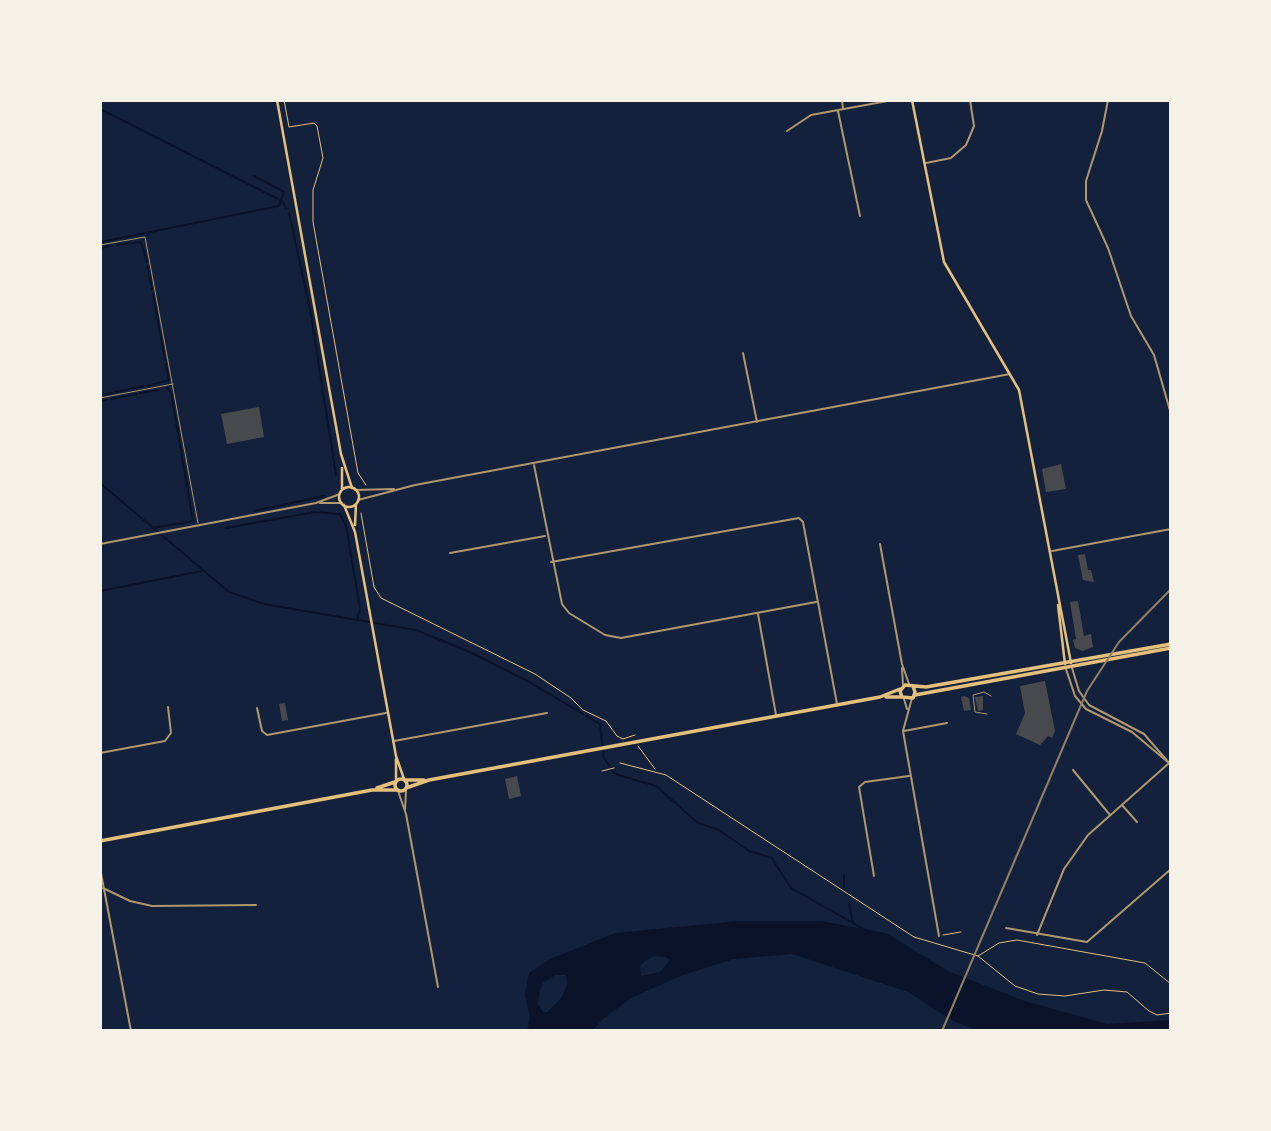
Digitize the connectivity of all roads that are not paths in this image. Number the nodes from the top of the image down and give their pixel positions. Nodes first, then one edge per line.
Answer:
1 (277, 100) edge
2 (842, 100) edge
3 (893, 100) edge
4 (912, 100) edge
5 (970, 100) edge
6 (1108, 100) edge
7 (843, 108) junction
8 (838, 110) junction
9 (787, 131) dead end
10 (924, 163) junction
11 (860, 216) dead end
12 (100, 245) edge
13 (743, 353) dead end
14 (1011, 374) junction
15 (174, 384) junction
16 (100, 398) edge
17 (1171, 414) edge
18 (757, 423) junction
19 (341, 454) junction
20 (534, 464) junction
21 (415, 485) junction
22 (354, 489) junction
23 (341, 492) junction
24 (357, 502) junction
25 (316, 503) junction
26 (343, 504) junction
27 (198, 526) junction
28 (1171, 529) edge
29 (355, 532) junction
30 (546, 536) junction
31 (100, 544) edge
32 (880, 544) dead end
33 (1049, 552) junction
34 (450, 553) dead end
35 (551, 562) junction
36 (818, 601) junction
37 (1058, 602) junction
38 (758, 613) junction
39 (1171, 646) edge
40 (1070, 660) junction
41 (1065, 661) junction
42 (902, 664) junction
43 (1072, 667) junction
44 (1066, 668) junction
45 (911, 685) junction
46 (902, 687) junction
47 (991, 696) dead end
48 (880, 697) junction
49 (913, 697) junction
50 (903, 698) junction
51 (838, 705) junction
52 (168, 707) dead end
53 (257, 708) dead end
54 (387, 713) junction
55 (547, 713) dead end
56 (907, 713) junction
57 (988, 715) dead end
58 (777, 716) junction
59 (947, 723) dead end
60 (902, 731) junction
61 (393, 741) junction
62 (1152, 742) junction
63 (1149, 745) junction
64 (1158, 747) junction
65 (1154, 751) junction
66 (100, 752) edge
67 (396, 756) junction
68 (1170, 764) edge
69 (1073, 770) dead end
70 (909, 776) junction
71 (429, 779) junction
72 (405, 780) junction
73 (396, 781) junction
74 (406, 789) junction
75 (372, 790) junction
76 (397, 790) junction
77 (1122, 805) junction
78 (406, 814) junction
79 (1110, 815) junction
80 (1137, 822) dead end
81 (100, 841) edge
82 (100, 868) edge
83 (1171, 869) edge
84 (874, 876) dead end
85 (103, 887) junction
86 (256, 905) dead end
87 (1006, 928) dead end
88 (1037, 935) junction
89 (939, 936) road end
90 (438, 987) dead end
91 (131, 1031) edge

1 - 19 main road
2 - 7 street
3 - 7 street
4 - 10 main road
5 - 10 street
6 - 17 street
7 - 8 street
8 - 9 street
8 - 11 street
10 - 14 main road
12 - 15 lane
13 - 18 street
14 - 18 street
14 - 33 main road
15 - 16 lane
15 - 27 lane
18 - 20 street
19 - 22 main road
19 - 23 main road
20 - 21 street
20 - 30 street
21 - 22 street
21 - 24 street
22 - 23 main road
22 - 24 main road
23 - 25 street
23 - 26 main road
24 - 26 main road
24 - 29 main road
25 - 26 street
25 - 27 street
26 - 29 main road
27 - 31 street
28 - 33 street
29 - 54 main road
30 - 34 street
30 - 35 street
32 - 42 street
33 - 37 main road
35 - 36 street
35 - 38 street
36 - 38 street
36 - 51 street
37 - 40 main road
37 - 41 main road
38 - 58 street
39 - 40 highway
39 - 43 highway
40 - 41 highway
40 - 43 main road
41 - 44 main road
41 - 45 highway
42 - 45 street
42 - 46 street
43 - 44 highway
43 - 62 street
44 - 49 highway
44 - 63 street
45 - 46 highway
45 - 49 highway
46 - 48 highway
46 - 50 highway
47 - 57 lane
48 - 50 highway
48 - 51 highway
49 - 50 highway
49 - 56 street
50 - 56 street
51 - 58 highway
52 - 66 street
53 - 54 street
54 - 61 main road
55 - 61 street
56 - 60 street
58 - 71 highway
59 - 60 street
60 - 70 street
61 - 67 main road
62 - 63 street
62 - 64 street
63 - 65 street
64 - 65 street
64 - 68 street
65 - 68 street
67 - 72 main road
67 - 73 main road
68 - 77 street
69 - 79 street
70 - 84 street
70 - 89 street
71 - 72 highway
71 - 74 highway
72 - 73 highway
72 - 74 highway
73 - 75 highway
73 - 76 highway
74 - 76 highway
74 - 78 street
75 - 76 highway
75 - 81 highway
76 - 78 street
77 - 79 street
77 - 80 street
78 - 90 street
79 - 88 street
82 - 85 street
83 - 88 street
85 - 86 street
85 - 91 street
87 - 88 street

